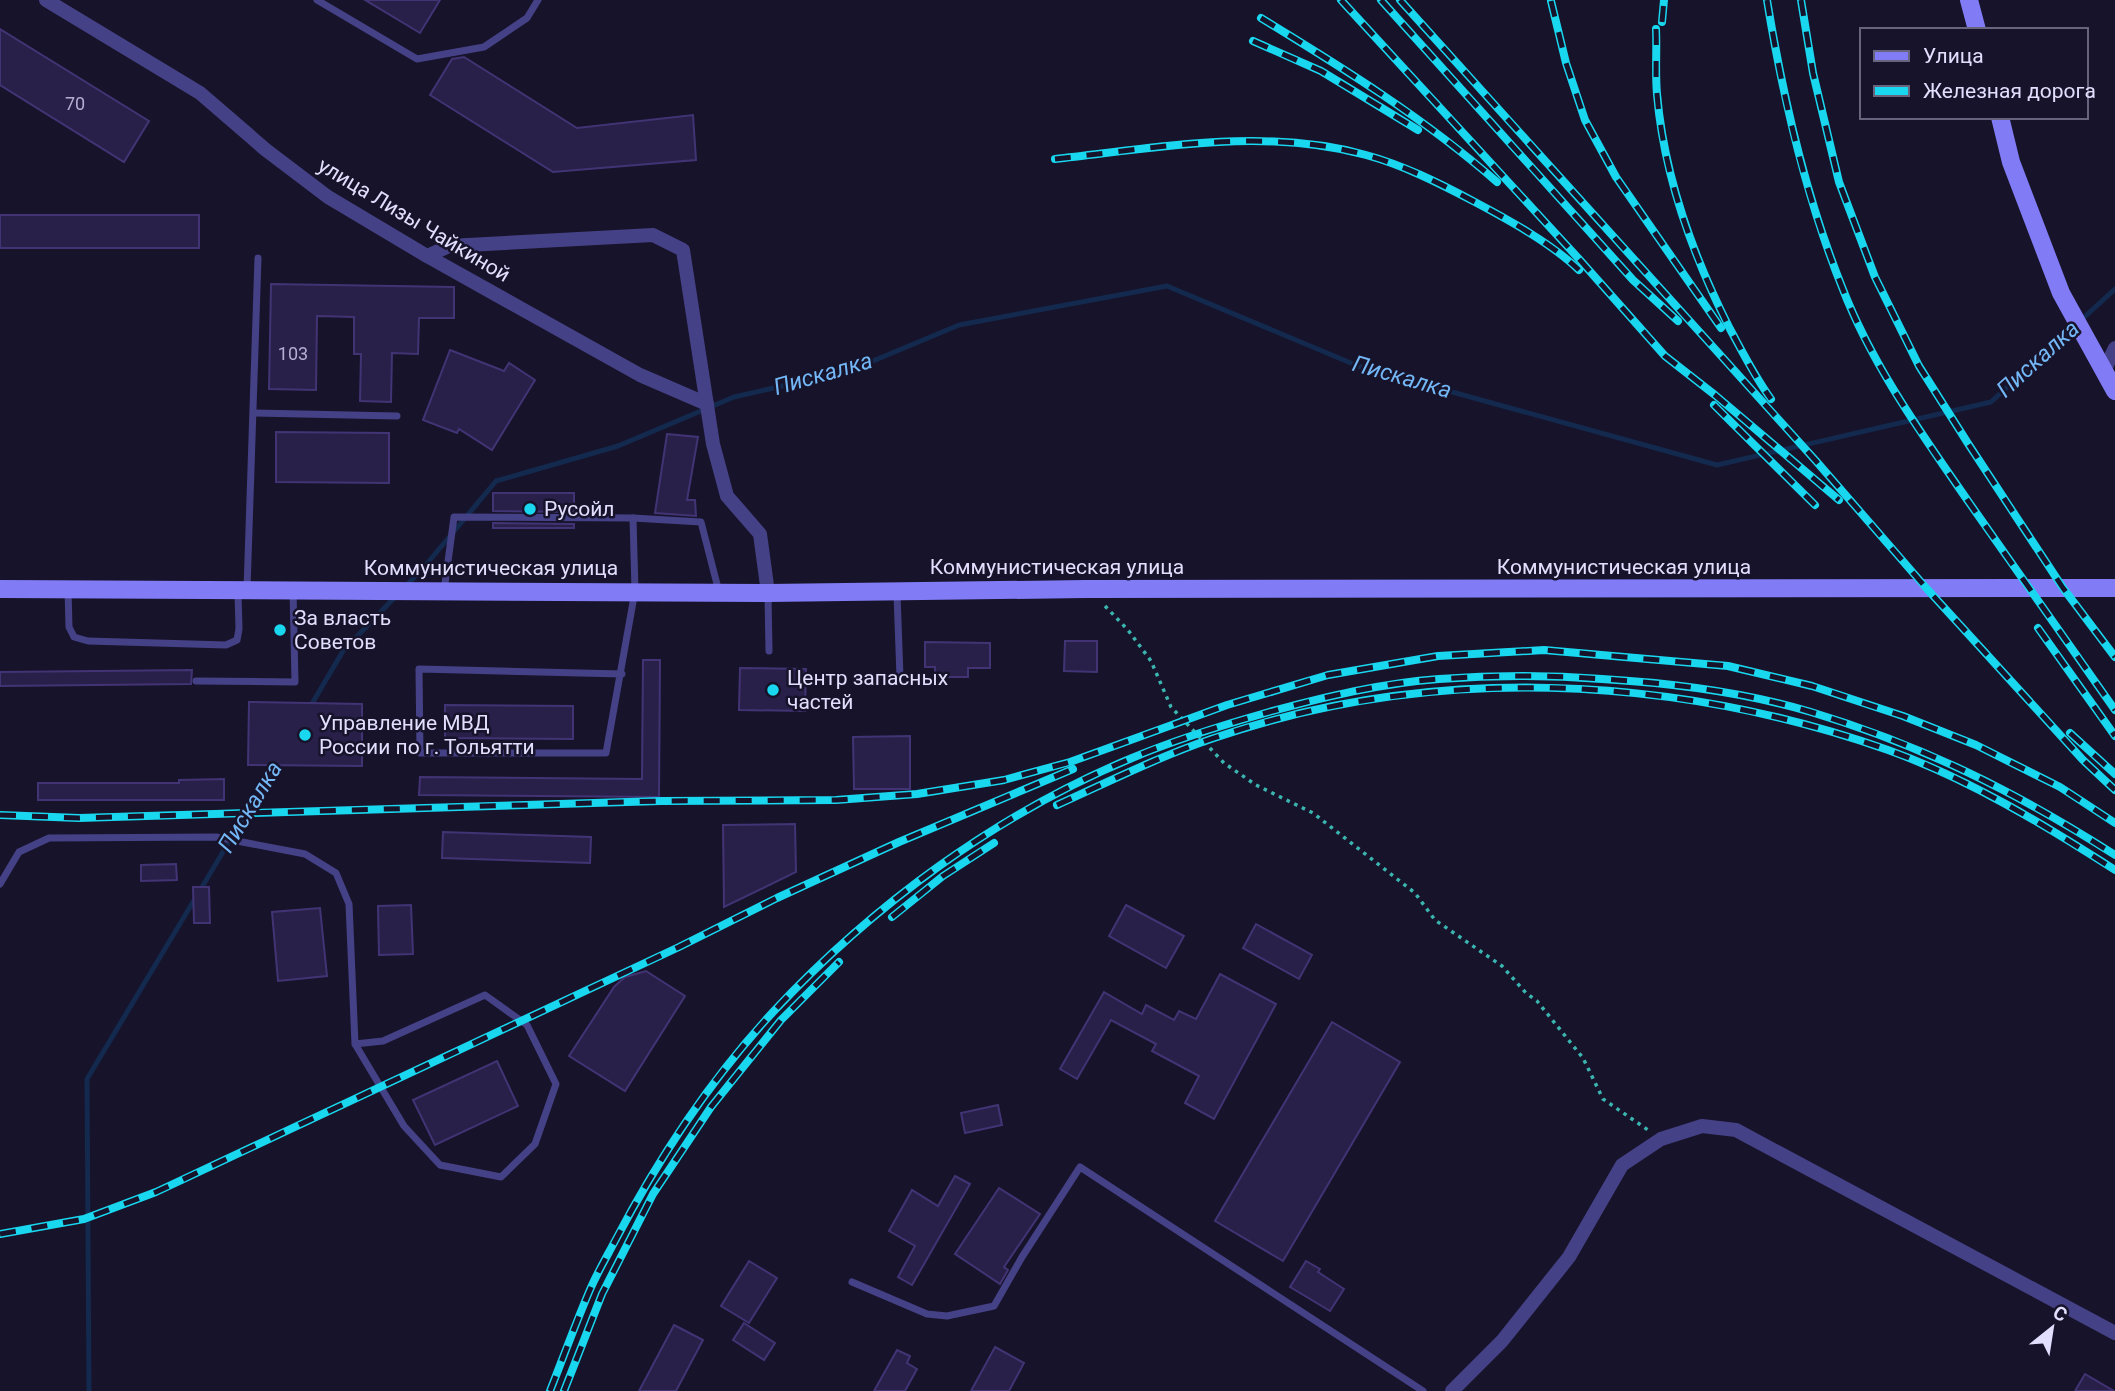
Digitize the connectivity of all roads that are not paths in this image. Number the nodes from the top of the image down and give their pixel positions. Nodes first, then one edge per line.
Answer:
1 (46, 0) edge
2 (317, 0) edge
3 (538, 0) edge
4 (1969, 0) edge
5 (1976, 28) edge
6 (2000, 119) edge
7 (427, 256) junction
8 (258, 258) dead end
9 (2115, 348) edge
10 (2104, 371) junction
11 (2115, 391) edge
12 (707, 404) junction
13 (254, 413) junction
14 (397, 416) dead end
15 (633, 518) junction
16 (2115, 588) edge
17 (0, 589) edge
18 (68, 589) junction
19 (243, 589) junction
20 (293, 589) junction
21 (444, 591) junction
22 (635, 591) junction
23 (897, 592) junction
24 (719, 593) junction
25 (768, 593) junction
26 (769, 651) dead end
27 (622, 674) junction
28 (900, 677) dead end
29 (196, 681) dead end
30 (0, 884) edge
31 (355, 1044) junction
32 (852, 1282) dead end
33 (2115, 1333) edge
34 (1423, 1391) edge
35 (1452, 1391) edge

1 - 7 street, улица Лизы Чайкиной
2 - 3 lane
4 - 5 main road
6 - 10 main road
7 - 12 street, улица Лизы Чайкиной
7 - 12 street
8 - 13 lane
9 - 10 street
10 - 11 main road
12 - 25 street
13 - 14 lane
13 - 19 lane
15 - 21 lane
15 - 22 lane
15 - 24 lane
16 - 23 main road, Коммунистическая улица
17 - 18 main road, Коммунистическая улица
18 - 19 main road, Коммунистическая улица
18 - 19 lane
19 - 20 main road, Коммунистическая улица
20 - 21 main road, Коммунистическая улица
20 - 29 lane
21 - 22 main road, Коммунистическая улица
22 - 24 main road, Коммунистическая улица
22 - 27 lane
23 - 25 main road, Коммунистическая улица
23 - 28 lane
24 - 25 main road, Коммунистическая улица
25 - 26 lane
27 - 27 lane
30 - 31 lane
31 - 31 lane
32 - 34 lane
33 - 35 street

